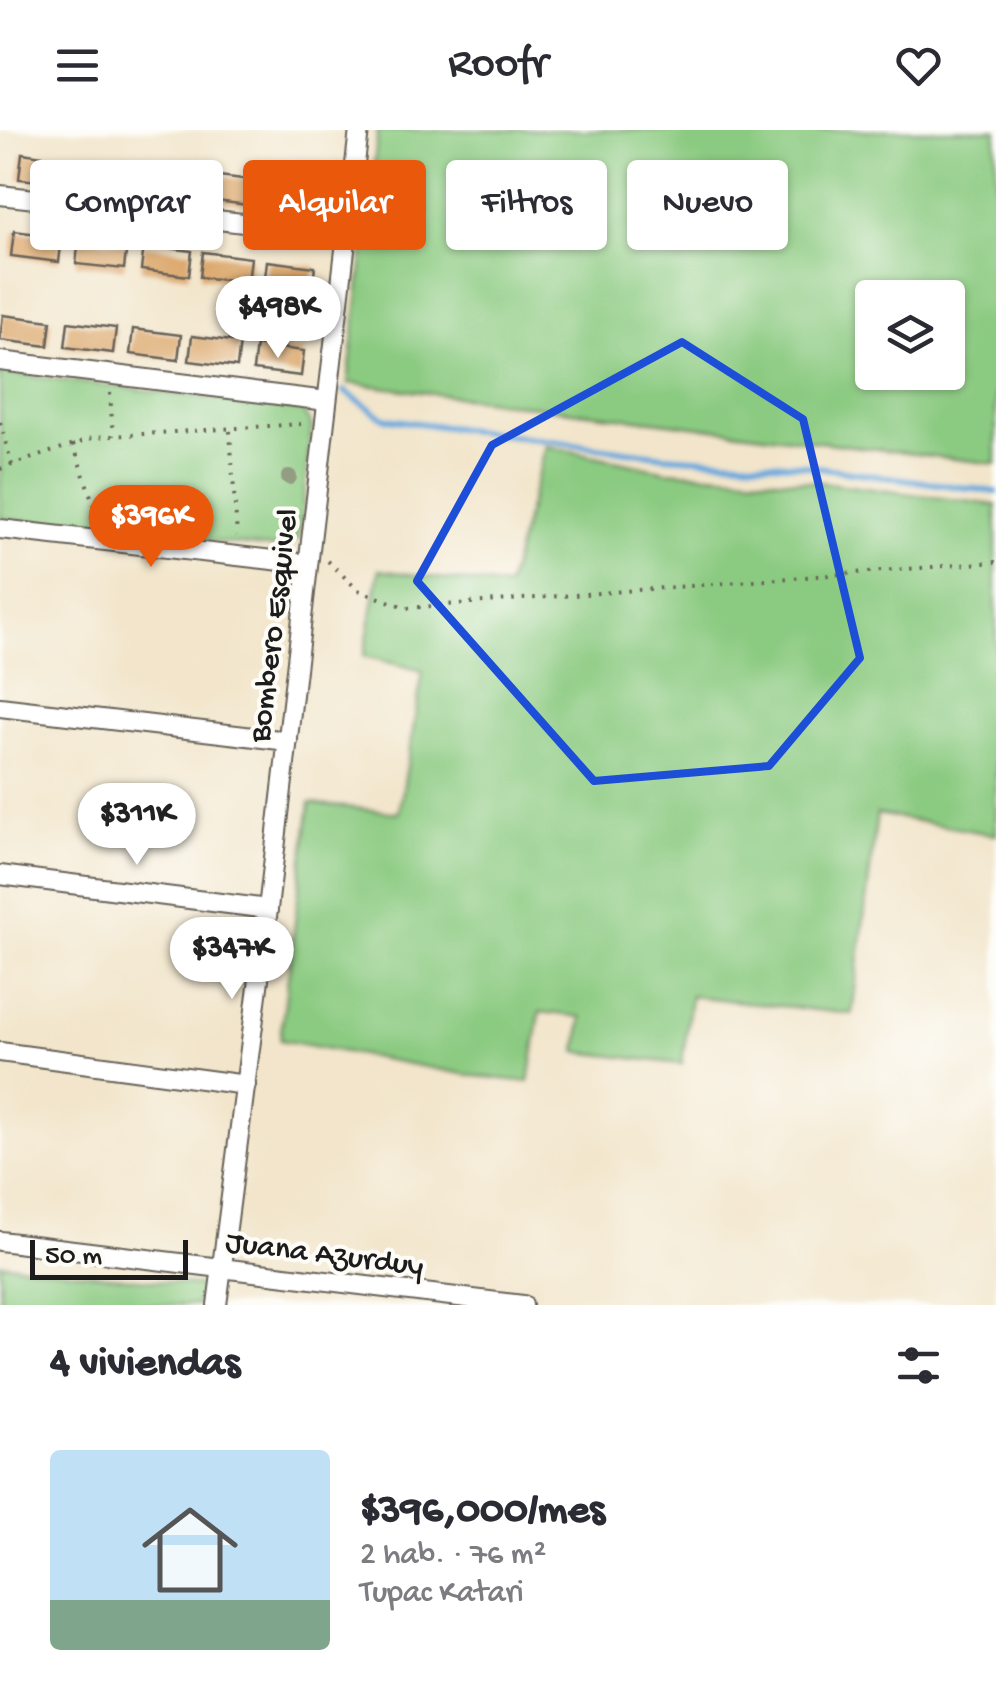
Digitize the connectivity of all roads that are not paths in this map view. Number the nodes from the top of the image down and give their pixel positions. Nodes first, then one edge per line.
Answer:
1 (359, 130) edge
2 (356, 160) edge
3 (0, 196) edge
4 (243, 223) edge
5 (345, 250) edge
6 (0, 361) edge
7 (327, 401) junction
8 (0, 529) edge
9 (308, 564) junction
10 (0, 707) edge
11 (288, 742) junction
12 (0, 875) edge
13 (268, 909) junction
14 (0, 1052) edge
15 (246, 1085) junction
16 (0, 1241) edge
17 (222, 1268) junction
18 (218, 1305) edge
19 (524, 1305) edge

1 - 2 street, Bombero Esquivel
3 - 4 street
5 - 7 street, Bombero Esquivel
6 - 7 street
7 - 9 street, Bombero Esquivel
8 - 9 street
9 - 11 street, Bombero Esquivel
10 - 11 street
11 - 13 street, Bombero Esquivel
12 - 13 street
13 - 15 street, Bombero Esquivel
14 - 15 street
15 - 17 street, Bombero Esquivel
16 - 17 street, Juana Azurduy
17 - 18 street, Bombero Esquivel
17 - 19 street, Juana Azurduy

